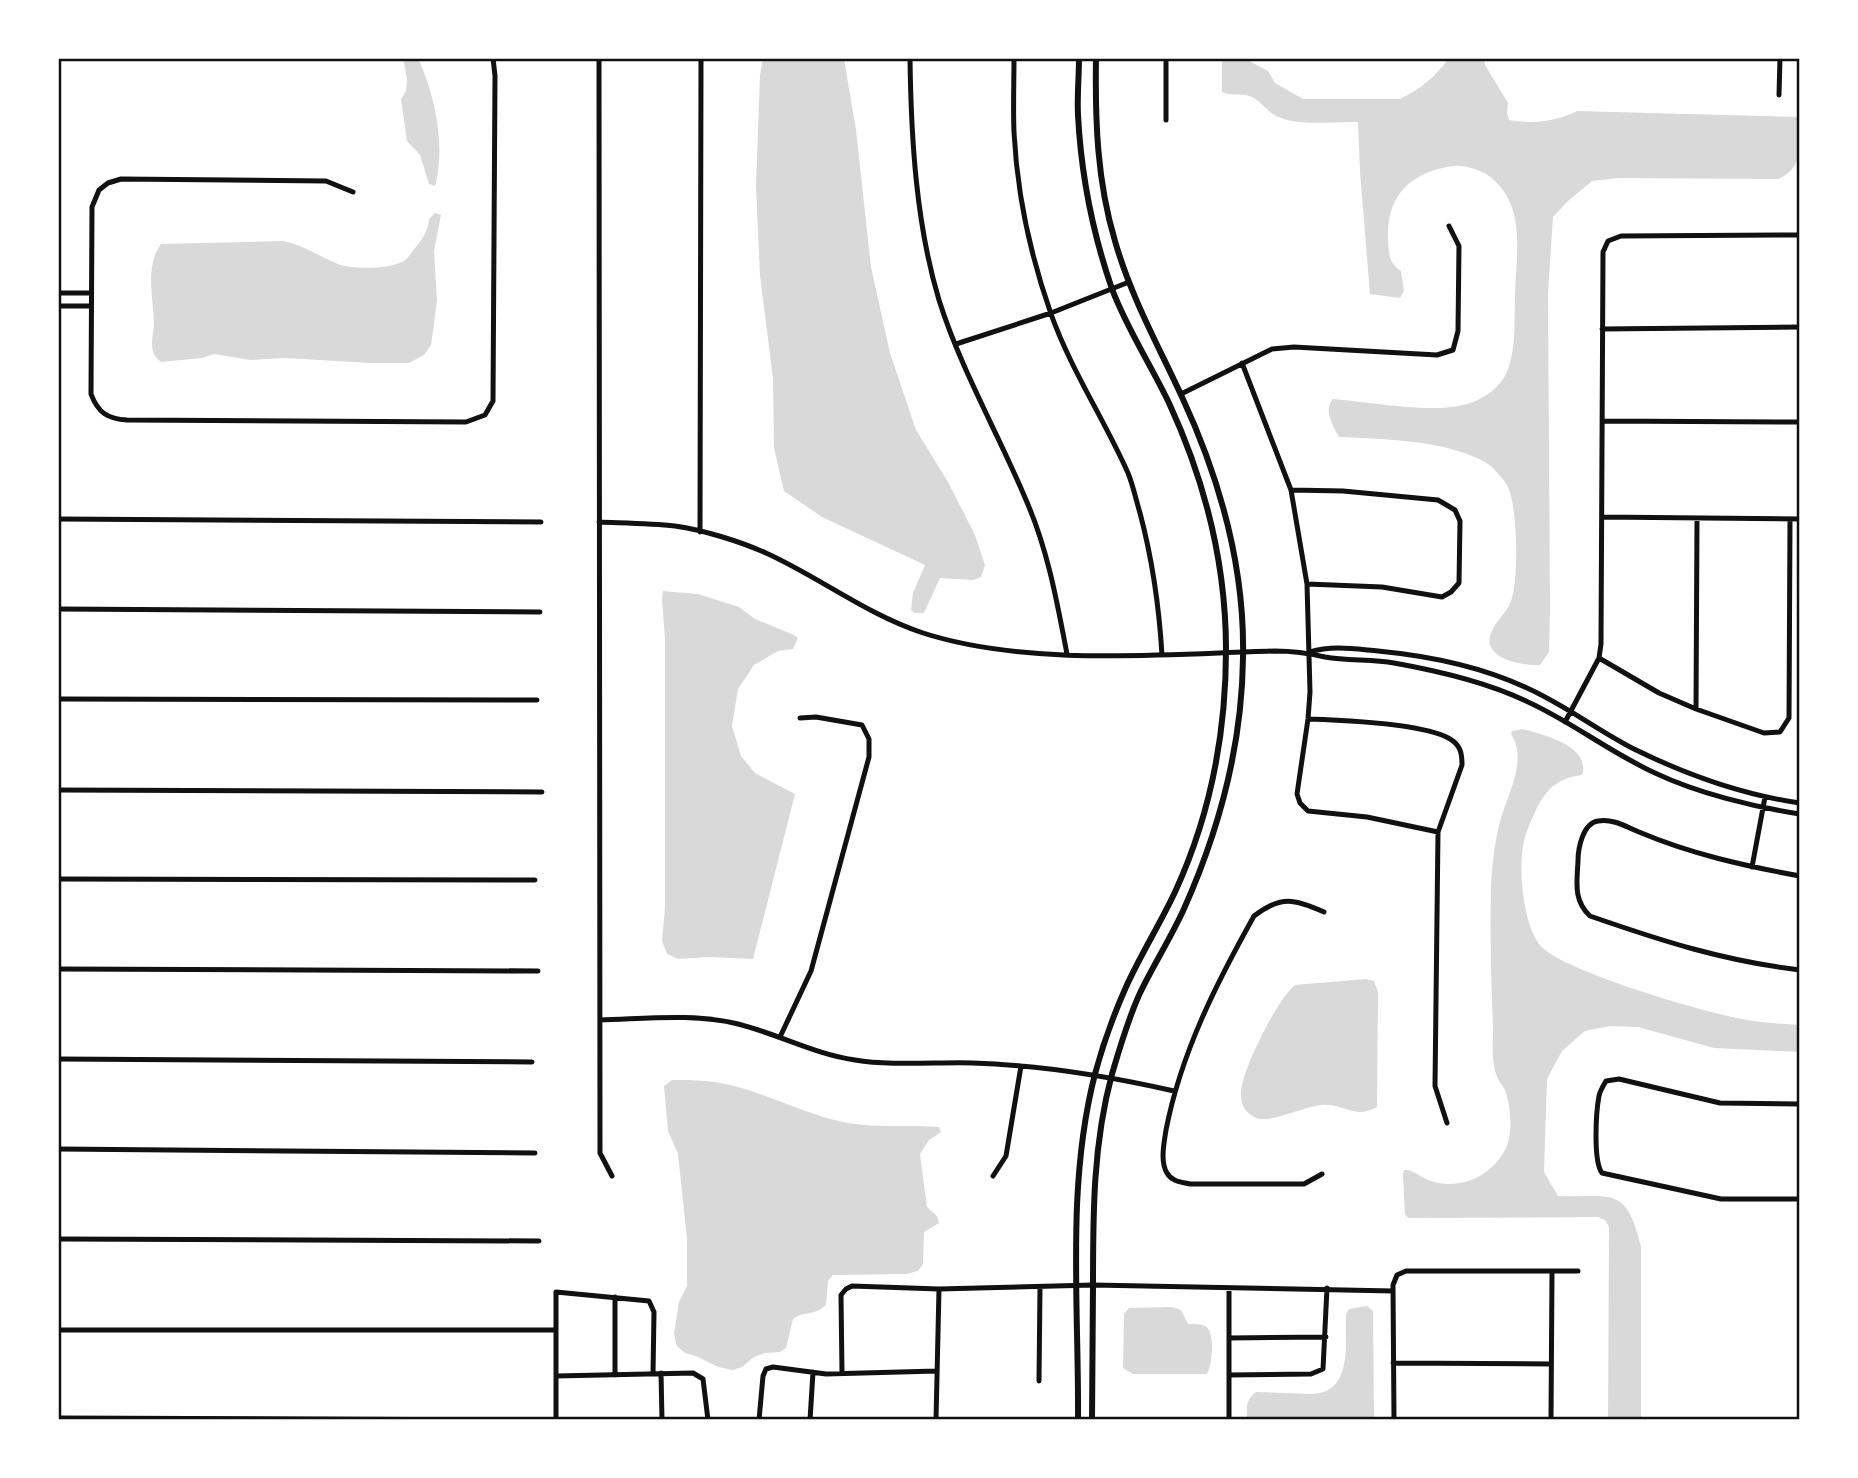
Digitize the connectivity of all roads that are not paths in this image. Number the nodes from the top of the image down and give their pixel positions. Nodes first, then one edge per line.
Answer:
1 (493, 58) edge
2 (599, 58) edge
3 (701, 58) edge
4 (910, 58) edge
5 (1014, 58) edge
6 (1079, 58) edge
7 (1096, 58) edge
8 (1166, 58) edge
9 (1780, 58) edge
10 (1779, 95) dead end
11 (1166, 120) dead end
12 (352, 192) dead end
13 (1450, 226) dead end
14 (1800, 235) edge
15 (1129, 282) junction
16 (1112, 288) junction
17 (58, 293) edge
18 (91, 293) junction
19 (58, 306) edge
20 (90, 306) junction
21 (1051, 313) junction
22 (1800, 327) edge
23 (1602, 329) junction
24 (956, 344) junction
25 (1242, 363) junction
26 (1181, 394) junction
27 (1602, 421) junction
28 (1800, 422) edge
29 (1291, 490) junction
30 (1602, 517) junction
31 (58, 519) edge
32 (1697, 519) junction
33 (1790, 519) junction
34 (1800, 519) edge
35 (541, 522) dead end
36 (599, 522) junction
37 (700, 532) junction
38 (1307, 584) junction
39 (58, 609) edge
40 (540, 612) dead end
41 (1310, 652) junction
42 (1226, 653) junction
43 (1244, 653) junction
44 (1067, 654) junction
45 (1162, 655) junction
46 (1599, 658) junction
47 (58, 699) edge
48 (537, 700) dead end
49 (1696, 709) junction
50 (1572, 712) junction
51 (800, 719) dead end
52 (1308, 719) junction
53 (1565, 722) junction
54 (58, 790) edge
55 (542, 792) dead end
56 (1765, 797) junction
57 (1800, 803) edge
58 (1763, 809) junction
59 (1800, 814) edge
60 (1438, 832) junction
61 (1752, 867) junction
62 (1800, 876) edge
63 (58, 879) edge
64 (534, 880) dead end
65 (1324, 912) dead end
66 (58, 969) edge
67 (538, 971) dead end
68 (1800, 971) edge
69 (600, 1020) junction
70 (780, 1037) junction
71 (58, 1059) edge
72 (532, 1062) dead end
73 (1021, 1066) junction
74 (1095, 1074) junction
75 (1112, 1076) junction
76 (1174, 1091) junction
77 (1800, 1104) edge
78 (1447, 1123) dead end
79 (58, 1149) edge
80 (535, 1153) dead end
81 (1322, 1174) dead end
82 (993, 1176) dead end
83 (612, 1177) dead end
84 (1800, 1199) edge
85 (58, 1239) edge
86 (539, 1241) dead end
87 (1578, 1271) dead end
88 (1552, 1272) junction
89 (1077, 1285) junction
90 (1093, 1285) junction
91 (1040, 1287) junction
92 (1229, 1288) junction
93 (1327, 1288) junction
94 (939, 1289) junction
95 (1393, 1291) junction
96 (615, 1297) junction
97 (58, 1330) edge
98 (556, 1330) junction
99 (1326, 1337) junction
100 (1229, 1338) junction
101 (1393, 1363) junction
102 (1551, 1364) junction
103 (937, 1371) junction
104 (813, 1372) junction
105 (661, 1373) junction
106 (842, 1373) junction
107 (653, 1374) junction
108 (615, 1375) junction
109 (1229, 1375) junction
110 (556, 1376) junction
111 (1039, 1381) dead end
112 (58, 1418) edge
113 (534, 1420) edge
114 (556, 1420) edge
115 (662, 1420) edge
116 (708, 1420) edge
117 (759, 1420) edge
118 (810, 1420) edge
119 (936, 1420) edge
120 (1078, 1420) edge
121 (1092, 1420) edge
122 (1229, 1420) edge
123 (1394, 1420) edge
124 (1551, 1420) edge

1 - 20 street
2 - 36 street
3 - 37 street
4 - 24 street
5 - 21 street
6 - 16 street
7 - 15 street
8 - 11 street
9 - 10 street
12 - 18 street
13 - 25 street
14 - 23 street
15 - 16 street
15 - 26 street
16 - 21 street
16 - 42 street
17 - 18 street
18 - 20 street
19 - 20 street
21 - 24 street
21 - 45 street
22 - 23 street
23 - 27 street
24 - 44 street
25 - 26 street
25 - 29 street
26 - 43 street
27 - 28 street
27 - 30 street
29 - 38 street
29 - 38 street
30 - 32 street
30 - 46 street
31 - 35 street
32 - 33 street
32 - 49 street
33 - 34 street
33 - 49 street
36 - 37 street
36 - 69 street
37 - 44 street
38 - 41 street
39 - 40 street
41 - 43 street
41 - 50 street
41 - 52 street
41 - 53 street
42 - 43 street
42 - 45 street
42 - 74 street
43 - 75 street
44 - 45 street
46 - 49 street
46 - 50 street
47 - 48 street
50 - 53 street
50 - 56 street
51 - 70 street
52 - 60 street
52 - 60 street
53 - 58 street
54 - 55 street
56 - 57 street
56 - 58 street
58 - 59 street
58 - 61 street
60 - 78 street
61 - 62 street
61 - 68 street
63 - 64 street
65 - 76 street
66 - 67 street
69 - 70 street
69 - 83 street
70 - 73 street
71 - 72 street
73 - 74 street
73 - 82 street
74 - 75 street
74 - 89 street
75 - 76 street
75 - 90 street
76 - 81 street
77 - 84 street
79 - 80 street
85 - 86 street
87 - 88 street
88 - 95 street
88 - 102 street
89 - 90 street
89 - 91 street
89 - 120 street
90 - 92 street
90 - 121 street
91 - 94 street
91 - 111 street
92 - 93 street
92 - 100 street
93 - 95 street
93 - 99 street
94 - 103 street
94 - 106 street
95 - 101 street
96 - 98 street
96 - 107 street
96 - 108 street
97 - 98 street
98 - 110 street
99 - 100 street
99 - 109 street
100 - 109 street
101 - 102 street
101 - 123 street
102 - 124 street
103 - 106 street
103 - 119 street
104 - 106 street
104 - 117 street
104 - 118 street
105 - 107 street
105 - 115 street
105 - 116 street
107 - 108 street
108 - 110 street
109 - 122 street
110 - 114 street
112 - 113 street

